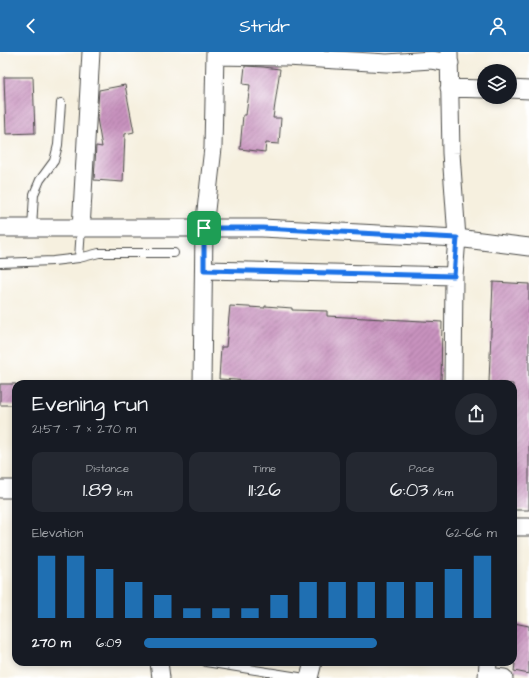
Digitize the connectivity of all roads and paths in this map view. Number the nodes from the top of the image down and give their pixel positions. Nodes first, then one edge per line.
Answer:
1 (91, 52) edge
2 (215, 54) edge
3 (449, 58) edge
4 (449, 88) junction
5 (477, 89) edge
6 (517, 89) edge
7 (529, 90) edge
8 (61, 103) dead end
9 (0, 228) edge
10 (32, 228) junction
11 (204, 228) junction
12 (81, 229) junction
13 (457, 238) junction
14 (529, 247) edge
15 (174, 253) dead end
16 (79, 258) junction
17 (0, 263) edge
18 (204, 270) junction
19 (454, 276) junction
20 (202, 380) edge
21 (453, 380) edge
22 (0, 489) edge
23 (12, 490) edge
24 (517, 527) edge
25 (529, 527) edge
26 (160, 666) edge
27 (231, 666) edge
28 (312, 666) edge
29 (161, 678) edge
30 (305, 678) edge
31 (309, 678) edge

1 - 12 street
2 - 3 street
2 - 11 street
3 - 4 street
4 - 5 street
4 - 13 street
6 - 7 street
8 - 10 lane
9 - 10 street
10 - 12 street
11 - 12 street
11 - 13 street
11 - 18 street
12 - 16 lane
13 - 14 street
13 - 19 street
15 - 16 lane
16 - 17 lane
18 - 19 street
18 - 20 street
19 - 21 street
22 - 23 street
24 - 25 street
26 - 29 street
27 - 30 lane
28 - 31 street

